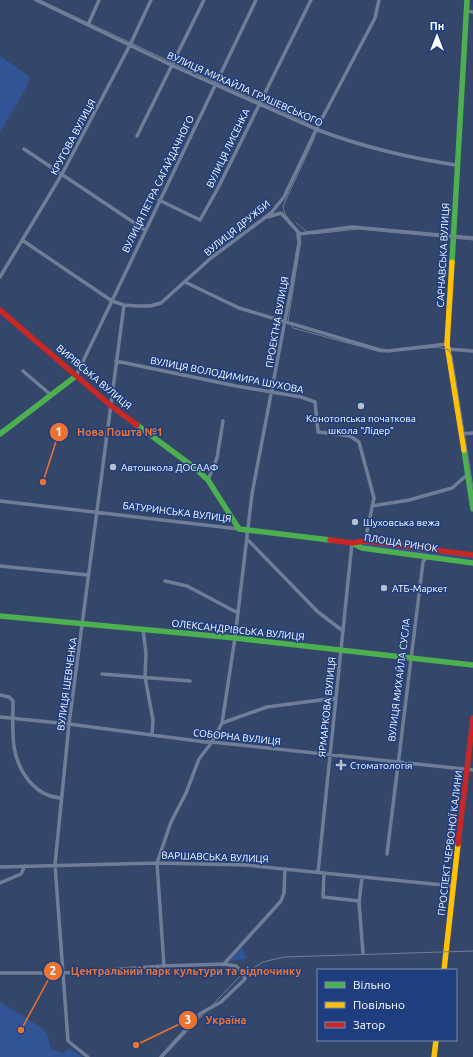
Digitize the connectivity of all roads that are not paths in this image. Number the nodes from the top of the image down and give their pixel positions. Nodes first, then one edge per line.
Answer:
1 (36, 0) edge
2 (47, 0) edge
3 (99, 0) edge
4 (151, 0) edge
5 (204, 0) edge
6 (256, 0) edge
7 (311, 0) edge
8 (378, 0) edge
9 (467, 0) edge
10 (45, 4) junction
11 (466, 10) junction
12 (473, 12) edge
13 (88, 25) junction
14 (130, 45) junction
15 (171, 65) junction
16 (214, 85) junction
17 (258, 104) junction
18 (316, 130) junction
19 (137, 136) dead end
20 (24, 149) dead end
21 (456, 165) junction
22 (62, 174) junction
23 (159, 200) junction
24 (278, 204) junction
25 (281, 213) junction
26 (260, 222) junction
27 (145, 230) junction
28 (298, 234) junction
29 (454, 236) junction
30 (473, 238) edge
31 (22, 240) junction
32 (0, 277) edge
33 (184, 282) junction
34 (112, 300) junction
35 (124, 305) junction
36 (0, 310) edge
37 (285, 323) junction
38 (448, 346) junction
39 (473, 351) edge
40 (116, 361) junction
41 (24, 371) dead end
42 (76, 376) junction
43 (272, 393) junction
44 (51, 394) junction
45 (110, 405) junction
46 (223, 421) dead end
47 (473, 432) edge
48 (0, 434) edge
49 (461, 434) junction
50 (468, 475) junction
51 (208, 480) junction
52 (0, 501) edge
53 (372, 506) junction
54 (473, 509) edge
55 (97, 512) junction
56 (239, 529) junction
57 (248, 530) junction
58 (247, 539) junction
59 (365, 541) junction
60 (352, 543) junction
61 (473, 555) edge
62 (427, 557) junction
63 (473, 563) edge
64 (0, 566) edge
65 (88, 575) junction
66 (165, 581) dead end
67 (238, 613) junction
68 (0, 616) edge
69 (83, 624) junction
70 (143, 630) junction
71 (343, 631) junction
72 (235, 638) junction
73 (341, 649) junction
74 (410, 657) junction
75 (473, 665) edge
76 (102, 674) dead end
77 (145, 677) junction
78 (190, 681) dead end
79 (0, 695) edge
80 (336, 698) junction
81 (0, 717) edge
82 (13, 718) junction
83 (473, 718) edge
84 (222, 723) junction
85 (69, 724) junction
86 (152, 735) junction
87 (212, 742) junction
88 (330, 754) junction
89 (397, 762) junction
90 (471, 770) edge
91 (60, 798) junction
92 (387, 854) dead end
93 (157, 863) junction
94 (54, 865) junction
95 (24, 866) junction
96 (0, 867) edge
97 (285, 869) junction
98 (318, 872) junction
99 (324, 873) junction
100 (362, 877) junction
101 (0, 883) edge
102 (453, 886) junction
103 (359, 901) junction
104 (363, 953) dead end
105 (224, 964) junction
106 (164, 966) junction
107 (444, 969) edge
108 (63, 973) junction
109 (0, 974) edge
110 (436, 1041) edge
111 (88, 1057) edge
112 (161, 1057) edge
113 (434, 1057) edge

1 - 10 street, ВУЛИЦЯ МИХАЙЛА ГРУШЕВСЬКОГО
2 - 10 street
3 - 13 street
4 - 14 street, КРУГОВА ВУЛИЦЯ
5 - 15 street
6 - 16 street, ВУЛИЦЯ ПЕТРА САГАЙДАЧНОГО
7 - 17 street, ВУЛИЦЯ ЛИСЕНКА
8 - 18 street, ВУЛИЦЯ ДРУЖБИ
9 - 11 main road, САРНАВСЬКА ВУЛИЦЯ
10 - 13 street, ВУЛИЦЯ МИХАЙЛА ГРУШЕВСЬКОГО
11 - 12 street
11 - 21 main road, САРНАВСЬКА ВУЛИЦЯ
13 - 14 street, ВУЛИЦЯ МИХАЙЛА ГРУШЕВСЬКОГО
14 - 15 street, ВУЛИЦЯ МИХАЙЛА ГРУШЕВСЬКОГО
14 - 22 street, КРУГОВА ВУЛИЦЯ
15 - 16 street, ВУЛИЦЯ МИХАЙЛА ГРУШЕВСЬКОГО
15 - 19 street
16 - 17 street, ВУЛИЦЯ МИХАЙЛА ГРУШЕВСЬКОГО
16 - 23 street, ВУЛИЦЯ ПЕТРА САГАЙДАЧНОГО
17 - 18 street, ВУЛИЦЯ МИХАЙЛА ГРУШЕВСЬКОГО
17 - 23 street, ВУЛИЦЯ ЛИСЕНКА
18 - 21 street, ВУЛИЦЯ МИХАЙЛА ГРУШЕВСЬКОГО
18 - 24 street, ВУЛИЦЯ ДРУЖБИ
20 - 22 street
21 - 29 main road, САРНАВСЬКА ВУЛИЦЯ
22 - 27 street
22 - 31 street, КРУГОВА ВУЛИЦЯ
23 - 27 street, ВУЛИЦЯ ПЕТРА САГАЙДАЧНОГО
24 - 25 street
24 - 26 street, ВУЛИЦЯ ДРУЖБИ
25 - 26 street
25 - 28 street
26 - 33 street, ВУЛИЦЯ ДРУЖБИ
27 - 34 street, ВУЛИЦЯ ПЕТРА САГАЙДАЧНОГО
28 - 29 street
28 - 37 street, ПРОЕКТНА ВУЛИЦЯ
29 - 30 street
29 - 38 main road, САРНАВСЬКА ВУЛИЦЯ
31 - 32 street, КРУГОВА ВУЛИЦЯ
31 - 34 street, ВУЛИЦЯ ДРУЖБИ
33 - 35 street, ВУЛИЦЯ ДРУЖБИ
33 - 37 street
34 - 35 street, ВУЛИЦЯ ДРУЖБИ
34 - 42 street, ВУЛИЦЯ ПЕТРА САГАЙДАЧНОГО
35 - 40 street, ВУЛИЦЯ ШЕВЧЕНКА
36 - 42 main road, ВИРІВСЬКА ВУЛИЦЯ
37 - 38 street
37 - 43 street, ПРОЕКТНА ВУЛИЦЯ
38 - 39 street
38 - 49 main road, САРНАВСЬКА ВУЛИЦЯ
40 - 43 street, ВУЛИЦЯ ВОЛОДИМИРА ШУХОВА
40 - 45 street, ВУЛИЦЯ ШЕВЧЕНКА
41 - 44 street
42 - 44 main road
42 - 45 main road, ВИРІВСЬКА ВУЛИЦЯ
43 - 53 street, ВУЛИЦЯ ВОЛОДИМИРА ШУХОВА
43 - 57 street, ПРОЕКТНА ВУЛИЦЯ
44 - 48 main road
45 - 51 main road, ВИРІВСЬКА ВУЛИЦЯ
45 - 55 street, ВУЛИЦЯ ШЕВЧЕНКА
46 - 51 street
47 - 49 street
49 - 50 main road, САРНАВСЬКА ВУЛИЦЯ
50 - 53 street
50 - 54 main road, САРНАВСЬКА ВУЛИЦЯ
51 - 56 main road, ВИРІВСЬКА ВУЛИЦЯ
52 - 55 street, БАТУРИНСЬКА ВУЛИЦЯ
53 - 59 street, ВУЛИЦЯ ВОЛОДИМИРА ШУХОВА
55 - 56 street, БАТУРИНСЬКА ВУЛИЦЯ
55 - 65 street, ВУЛИЦЯ ШЕВЧЕНКА
56 - 57 main road, БАТУРИНСЬКА ВУЛИЦЯ
57 - 58 street, ПРОЕКТНА ВУЛИЦЯ
57 - 60 main road, БАТУРИНСЬКА ВУЛИЦЯ
58 - 67 street, ПРОЕКТНА ВУЛИЦЯ
58 - 71 street
59 - 60 main road, ПЛОЩА РИНОК
59 - 61 main road, ПЛОЩА РИНОК
60 - 62 main road, ПЛОЩА РИНОК
60 - 71 street, ЯРМАРКОВА ВУЛИЦЯ
62 - 63 main road, ПЛОЩА РИНОК
62 - 74 street, ВУЛИЦЯ МИХАЙЛА СУСЛА
64 - 65 street
65 - 69 street, ВУЛИЦЯ ШЕВЧЕНКА
66 - 67 street
67 - 72 street, ПРОЕКТНА ВУЛИЦЯ
68 - 69 main road, ОЛЕКСАНДРІВСЬКА ВУЛИЦЯ
69 - 70 main road, ОЛЕКСАНДРІВСЬКА ВУЛИЦЯ
69 - 85 street, ВУЛИЦЯ ШЕВЧЕНКА
70 - 72 main road, ОЛЕКСАНДРІВСЬКА ВУЛИЦЯ
70 - 77 street
71 - 73 street, ЯРМАРКОВА ВУЛИЦЯ
72 - 73 main road, ОЛЕКСАНДРІВСЬКА ВУЛИЦЯ
72 - 84 street, ПРОЕКТНА ВУЛИЦЯ
73 - 74 main road, ОЛЕКСАНДРІВСЬКА ВУЛИЦЯ
73 - 80 street, ЯРМАРКОВА ВУЛИЦЯ
74 - 75 main road, ОЛЕКСАНДРІВСЬКА ВУЛИЦЯ
74 - 89 street, ВУЛИЦЯ МИХАЙЛА СУСЛА
76 - 77 street
77 - 78 street
77 - 86 street
79 - 82 street
80 - 84 street
80 - 88 street, ЯРМАРКОВА ВУЛИЦЯ
81 - 82 street, СОБОРНА ВУЛИЦЯ
82 - 85 street, СОБОРНА ВУЛИЦЯ
82 - 91 street
83 - 90 main road, ПРОСПЕКТ ЧЕРВОНОЇ КАЛИНИ
84 - 87 street, ПРОЕКТНА ВУЛИЦЯ
85 - 86 street, СОБОРНА ВУЛИЦЯ
85 - 91 street, ВУЛИЦЯ ШЕВЧЕНКА
86 - 87 street, СОБОРНА ВУЛИЦЯ
87 - 88 street, СОБОРНА ВУЛИЦЯ
87 - 93 street, ПРОЕКТНА ВУЛИЦЯ
88 - 89 street, СОБОРНА ВУЛИЦЯ
88 - 98 street, ЯРМАРКОВА ВУЛИЦЯ
89 - 90 street, СОБОРНА ВУЛИЦЯ
89 - 92 street, ВУЛИЦЯ МИХАЙЛА СУСЛА
90 - 102 main road, ПРОСПЕКТ ЧЕРВОНОЇ КАЛИНИ
91 - 94 street, ВУЛИЦЯ ШЕВЧЕНКА
93 - 94 street, ВАРШАВСЬКА ВУЛИЦЯ
93 - 97 street, ВАРШАВСЬКА ВУЛИЦЯ
93 - 106 street
94 - 95 street, ВАРШАВСЬКА ВУЛИЦЯ
94 - 108 street, ВУЛИЦЯ ШЕВЧЕНКА
95 - 96 street, ВАРШАВСЬКА ВУЛИЦЯ
95 - 101 street
97 - 98 street, ВАРШАВСЬКА ВУЛИЦЯ
97 - 105 street
98 - 99 street, ВАРШАВСЬКА ВУЛИЦЯ
99 - 100 street, ВАРШАВСЬКА ВУЛИЦЯ
99 - 103 street
100 - 102 street, ВАРШАВСЬКА ВУЛИЦЯ
100 - 103 street
102 - 107 main road, ПРОСПЕКТ ЧЕРВОНОЇ КАЛИНИ
103 - 104 street
105 - 106 street
105 - 112 street
106 - 108 street
108 - 109 street
108 - 111 street, ВУЛИЦЯ ШЕВЧЕНКА
110 - 113 main road

